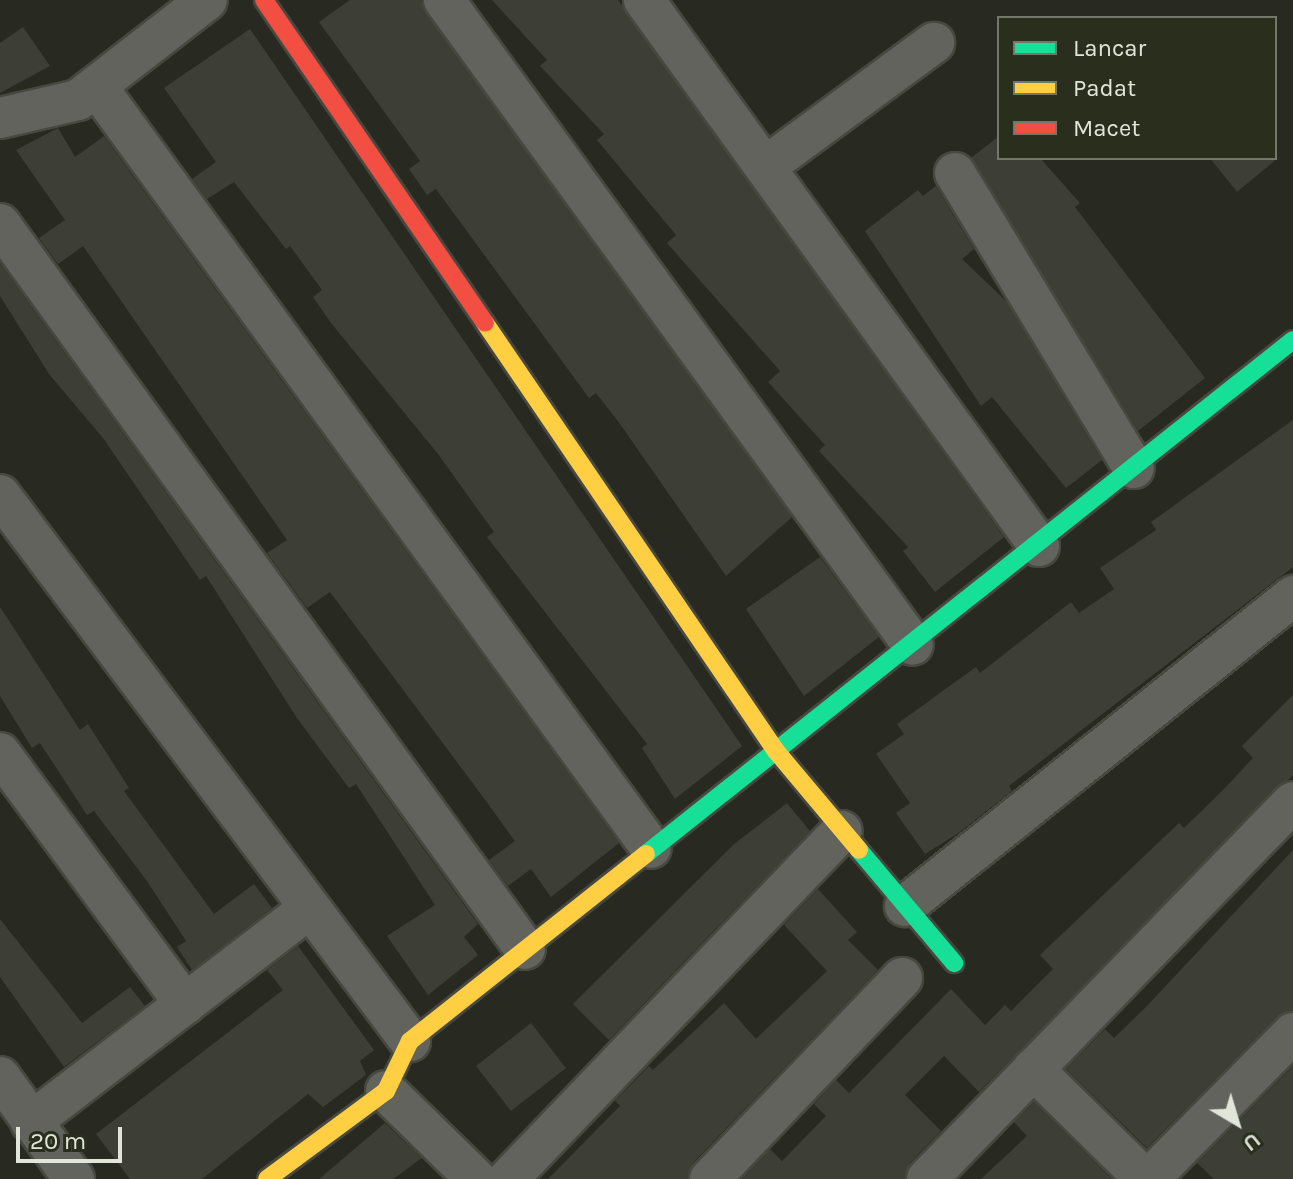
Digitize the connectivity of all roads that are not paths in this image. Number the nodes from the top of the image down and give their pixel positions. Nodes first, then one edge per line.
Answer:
1 (207, 0) edge
2 (444, 0) edge
3 (644, 0) edge
4 (274, 4) edge
5 (934, 43) dead end
6 (97, 87) junction
7 (0, 118) edge
8 (765, 167) junction
9 (955, 173) dead end
10 (0, 224) edge
11 (1293, 340) edge
12 (1134, 468) junction
13 (0, 495) edge
14 (1039, 546) junction
15 (1293, 596) edge
16 (913, 645) junction
17 (776, 751) junction
18 (0, 753) edge
19 (1293, 802) edge
20 (842, 831) junction
21 (651, 848) junction
22 (905, 906) junction
23 (309, 909) junction
24 (525, 949) junction
25 (954, 963) dead end
26 (902, 978) dead end
27 (185, 1004) junction
28 (1293, 1033) edge
29 (410, 1041) junction
30 (1033, 1069) junction
31 (0, 1077) edge
32 (386, 1091) junction
33 (31, 1122) junction
34 (73, 1179) edge
35 (267, 1179) edge
36 (476, 1179) edge
37 (508, 1179) edge
38 (710, 1179) edge
39 (927, 1179) edge
40 (1147, 1179) edge

1 - 6 street
2 - 16 street
3 - 8 street
4 - 17 street
5 - 8 street
6 - 7 street
6 - 21 street
8 - 14 street
9 - 12 street
10 - 24 street
11 - 12 street
12 - 14 street
13 - 23 street
14 - 16 street
15 - 22 street
16 - 17 street
17 - 20 street
17 - 21 street
18 - 27 street
19 - 30 street
20 - 22 street
20 - 37 street
21 - 24 street
22 - 25 street
23 - 27 street
23 - 29 street
24 - 29 street
26 - 38 street
27 - 33 street
28 - 40 street
29 - 32 street
30 - 39 street
30 - 40 street
31 - 33 street
32 - 35 street
32 - 36 street
33 - 34 street

